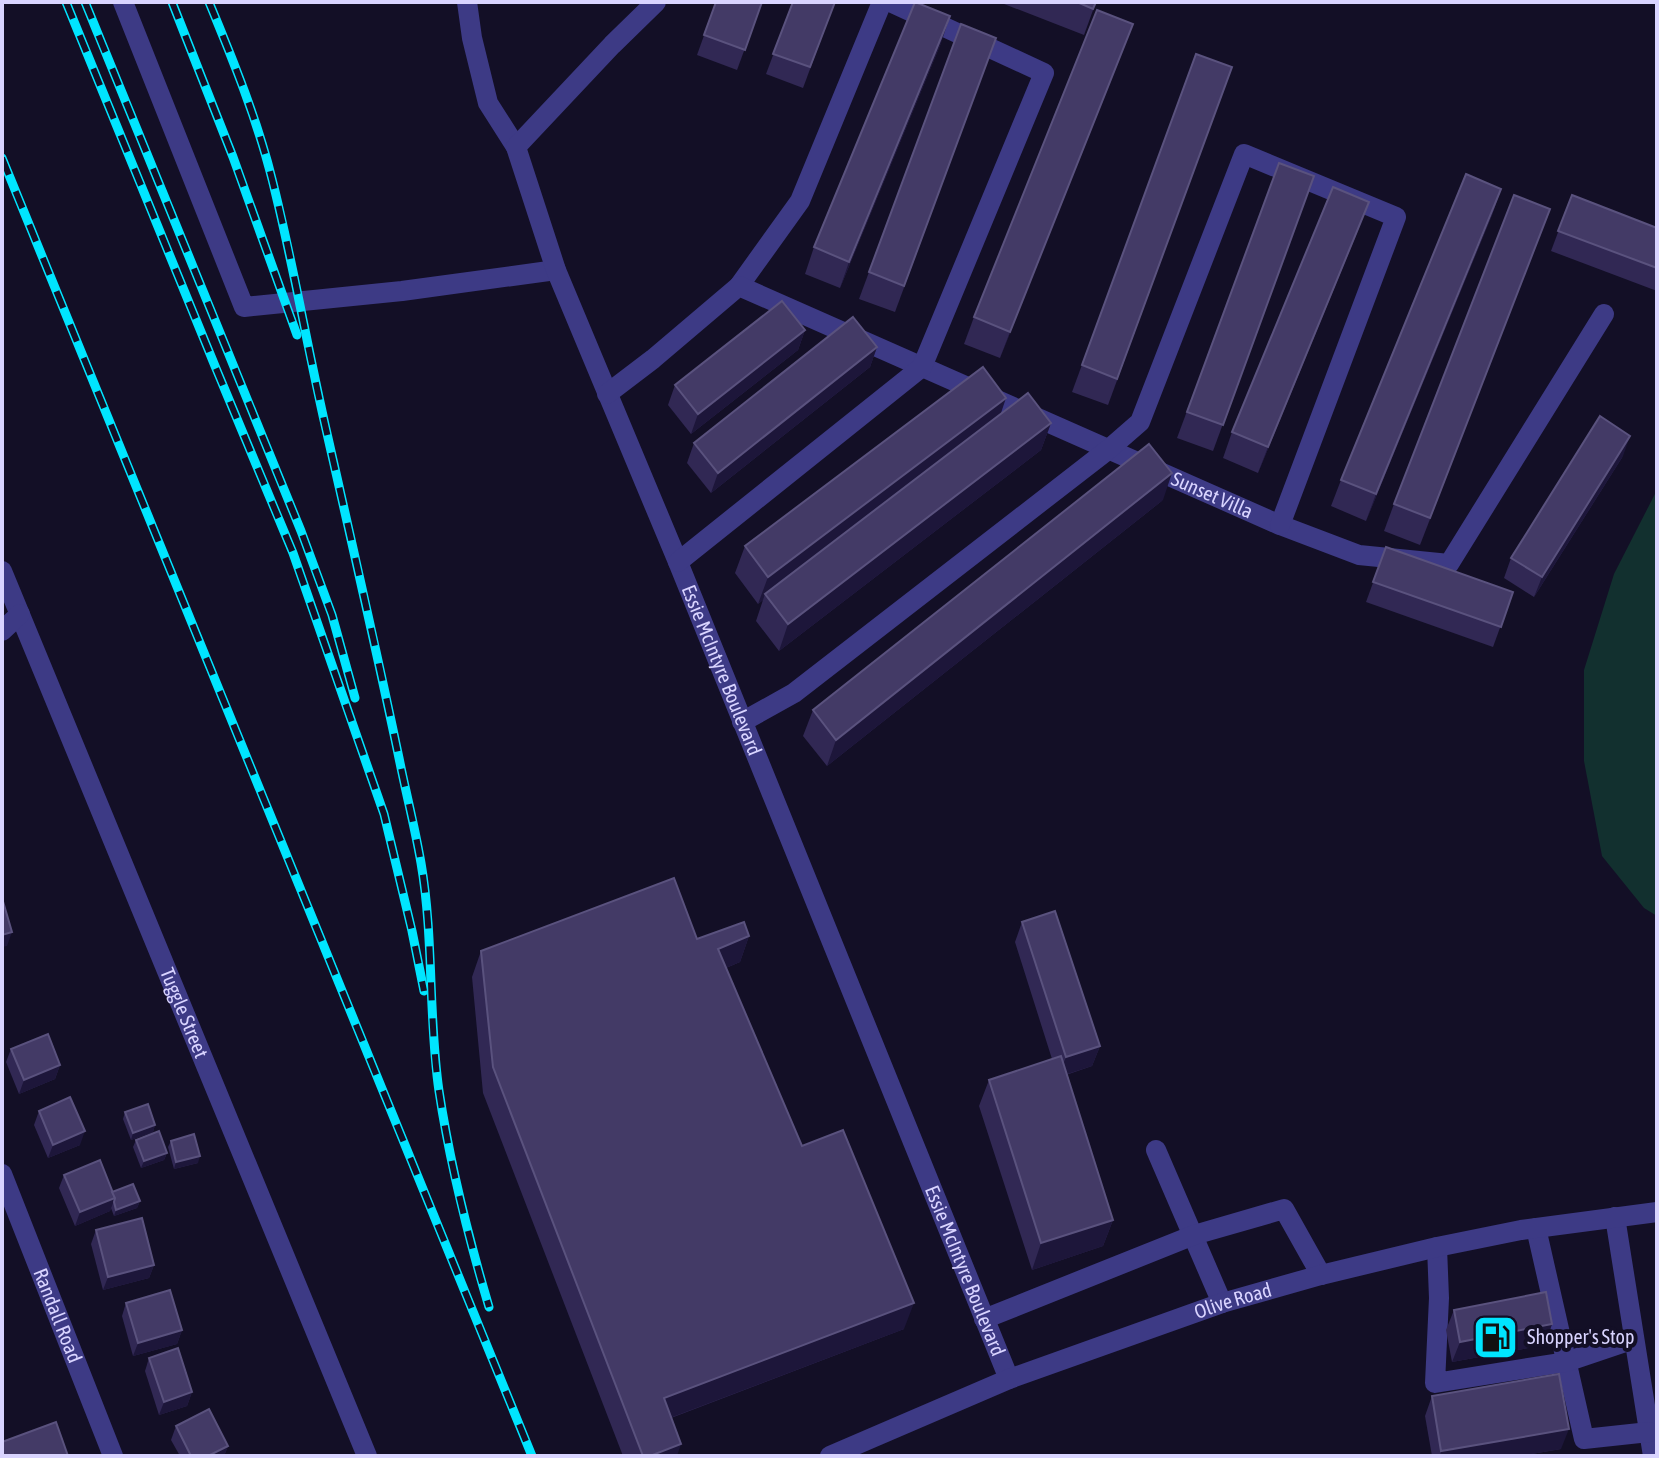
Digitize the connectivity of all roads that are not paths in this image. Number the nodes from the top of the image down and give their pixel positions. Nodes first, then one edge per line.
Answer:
1 (123, 2) edge
2 (467, 2) edge
3 (656, 2) edge
4 (882, 2) edge
5 (890, 2) edge
6 (516, 147) junction
7 (556, 270) junction
8 (739, 286) junction
9 (1604, 314) dead end
10 (922, 367) junction
11 (607, 394) junction
12 (1109, 449) junction
13 (1280, 525) junction
14 (678, 562) junction
15 (2, 571) edge
16 (20, 614) junction
17 (2, 631) edge
18 (742, 722) junction
19 (1156, 1150) dead end
20 (2, 1174) edge
21 (1657, 1212) edge
22 (1615, 1217) junction
23 (1536, 1228) junction
24 (1194, 1235) junction
25 (1437, 1247) junction
26 (1321, 1275) junction
27 (1222, 1303) junction
28 (984, 1319) junction
29 (1634, 1339) junction
30 (1566, 1362) junction
31 (1009, 1379) junction
32 (1649, 1432) junction
33 (113, 1456) edge
34 (367, 1456) edge
35 (830, 1456) edge
36 (1653, 1456) edge

1 - 7 street
2 - 6 street, Essie McIntyre Boulevard
3 - 6 street
4 - 8 street
5 - 10 street
6 - 7 street, Essie McIntyre Boulevard
7 - 11 street, Essie McIntyre Boulevard
8 - 10 street, Sunset Villa
8 - 11 street
9 - 13 street, Sunset Villa
10 - 12 street, Sunset Villa
10 - 14 street
11 - 14 street, Essie McIntyre Boulevard
12 - 13 street, Sunset Villa
12 - 13 street
12 - 18 street
14 - 18 street, Essie McIntyre Boulevard
15 - 16 street, Tuggle Street
16 - 17 street
16 - 34 street, Tuggle Street
18 - 28 street, Essie McIntyre Boulevard
19 - 24 street
20 - 33 street, Randall Road
21 - 22 street, Olive Road
22 - 23 street, Olive Road
22 - 29 street
23 - 25 street, Olive Road
23 - 30 street
24 - 26 street
24 - 27 street
24 - 28 street
25 - 26 street, Olive Road
25 - 30 street
26 - 27 street, Olive Road
27 - 31 street, Olive Road
28 - 31 street, Essie McIntyre Boulevard
29 - 30 street
29 - 32 street
30 - 32 street
31 - 35 street, Olive Road
32 - 36 street

